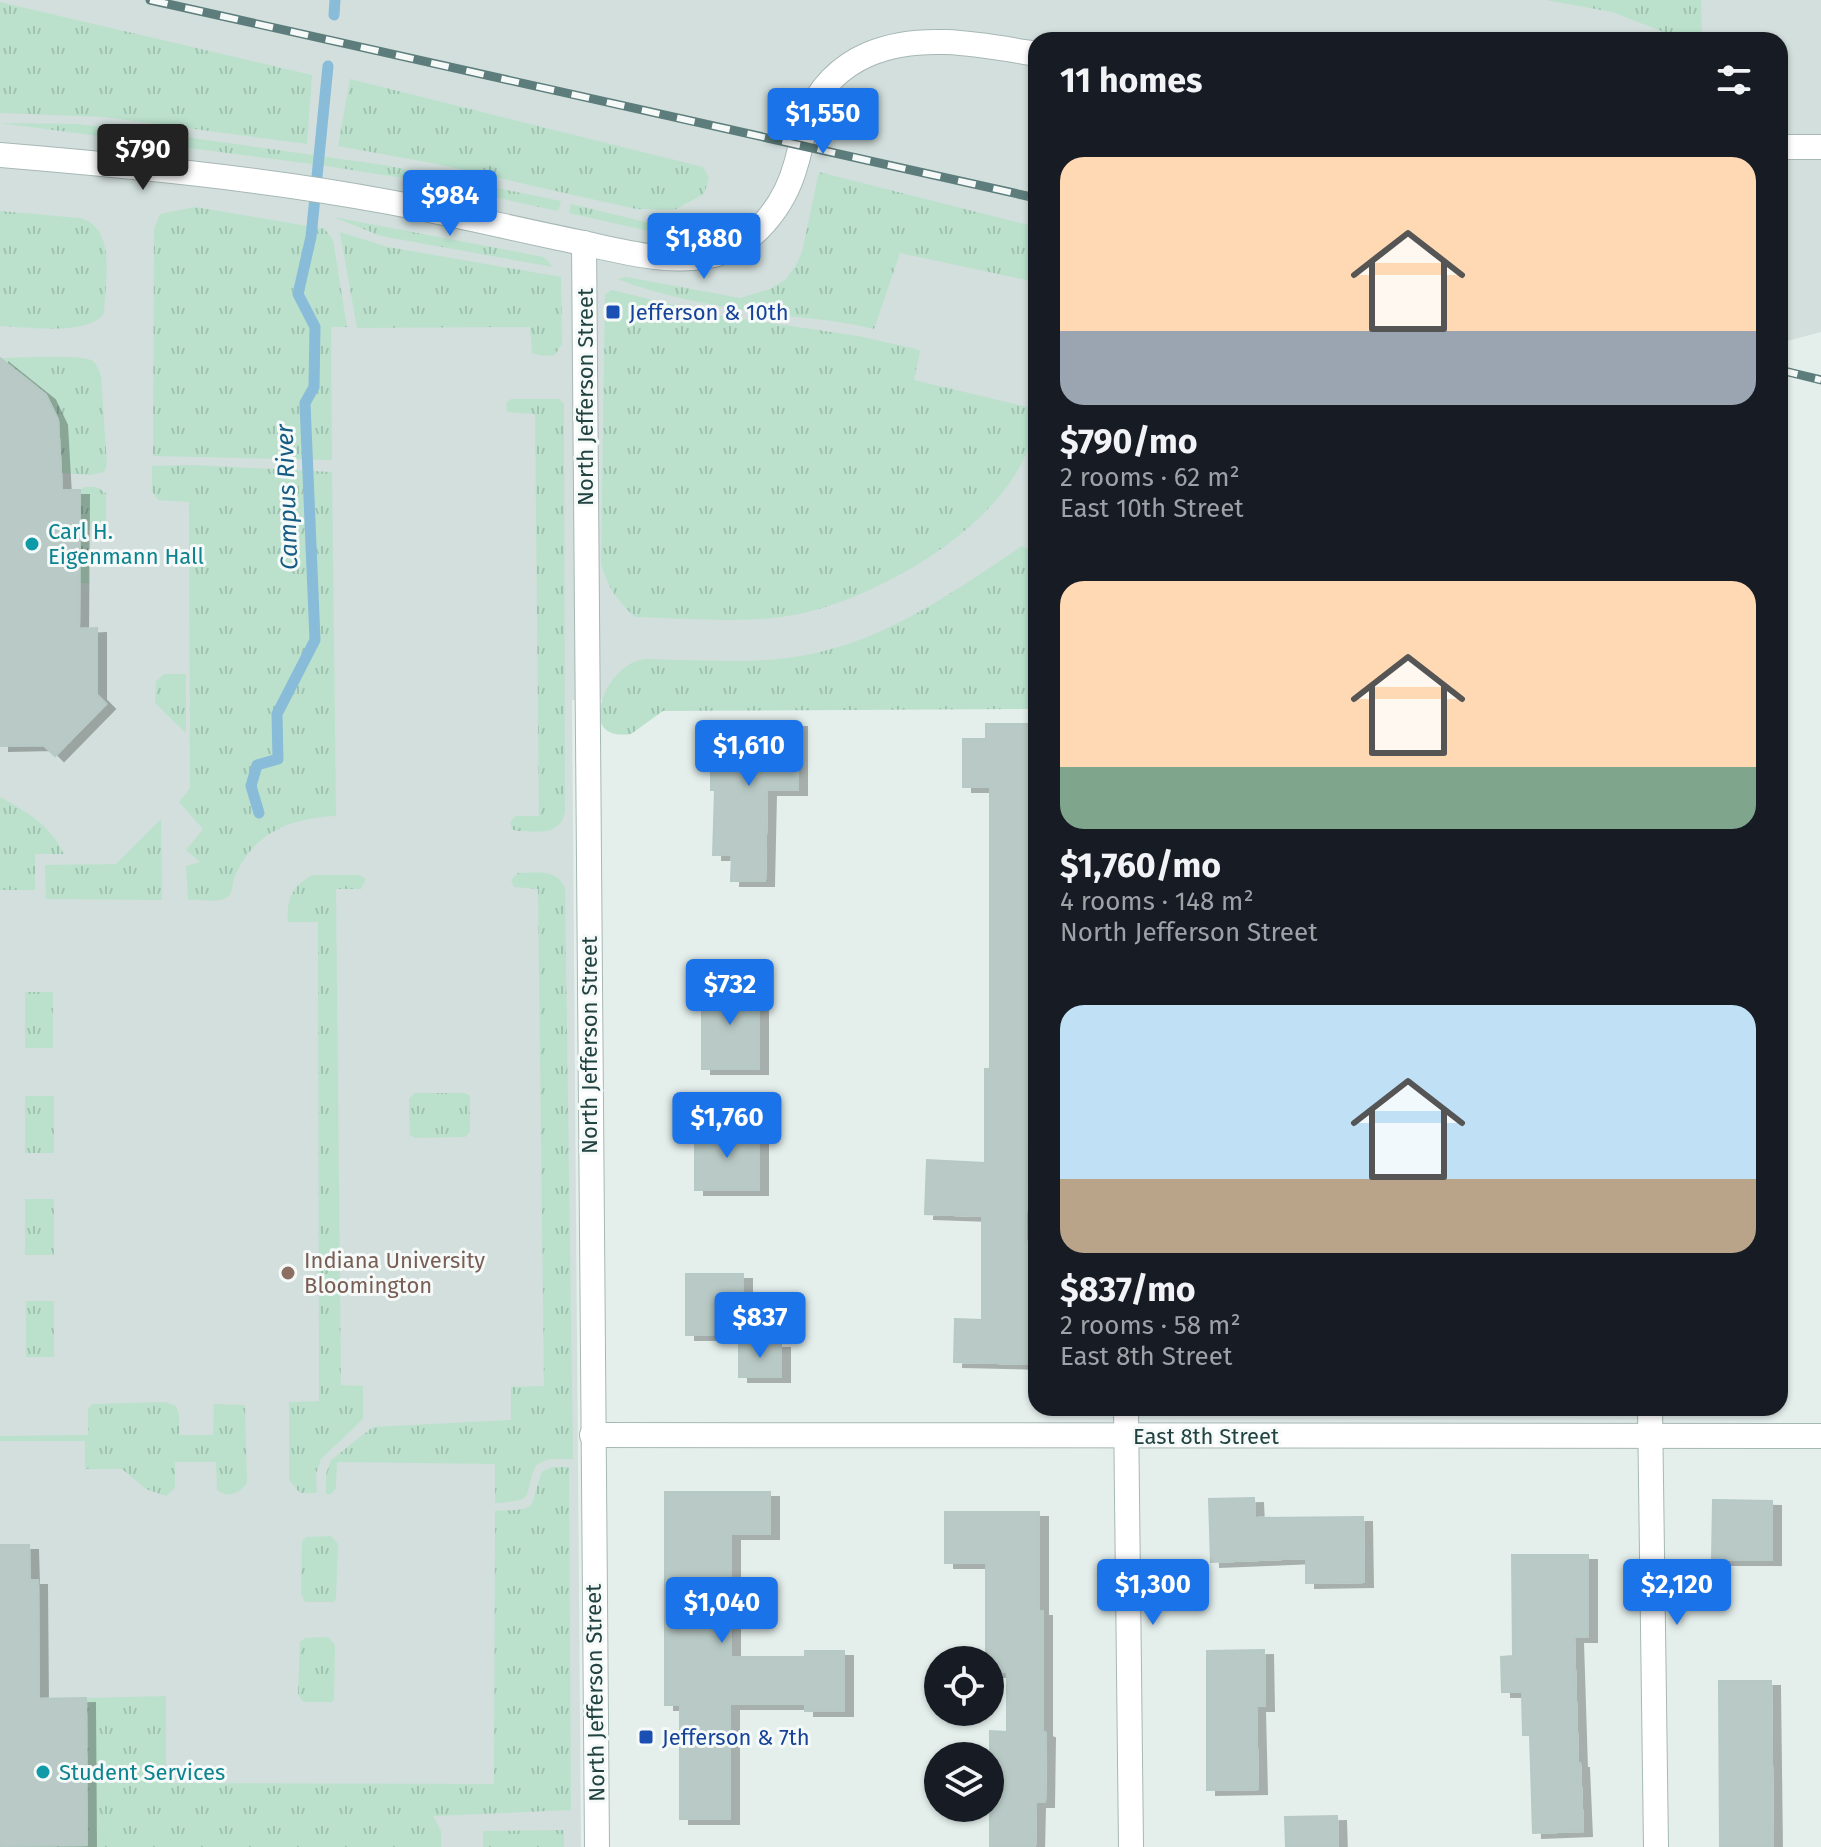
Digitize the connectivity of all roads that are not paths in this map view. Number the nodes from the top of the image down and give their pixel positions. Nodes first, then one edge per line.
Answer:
1 (1028, 53) edge
2 (1788, 147) edge
3 (1821, 147) edge
4 (0, 155) edge
5 (584, 243) junction
6 (1126, 1416) edge
7 (1650, 1416) edge
8 (592, 1435) junction
9 (1127, 1436) junction
10 (1821, 1436) edge
11 (1650, 1437) junction
12 (597, 1847) edge
13 (1131, 1847) edge
14 (1656, 1847) edge

1 - 5 street
2 - 3 street
4 - 5 street
5 - 8 street, North Jefferson Street
6 - 9 street
7 - 11 street
8 - 9 street, East 8th Street
8 - 12 street, North Jefferson Street
9 - 11 street, East 8th Street
9 - 13 street
10 - 11 street, East 8th Street
11 - 14 street

